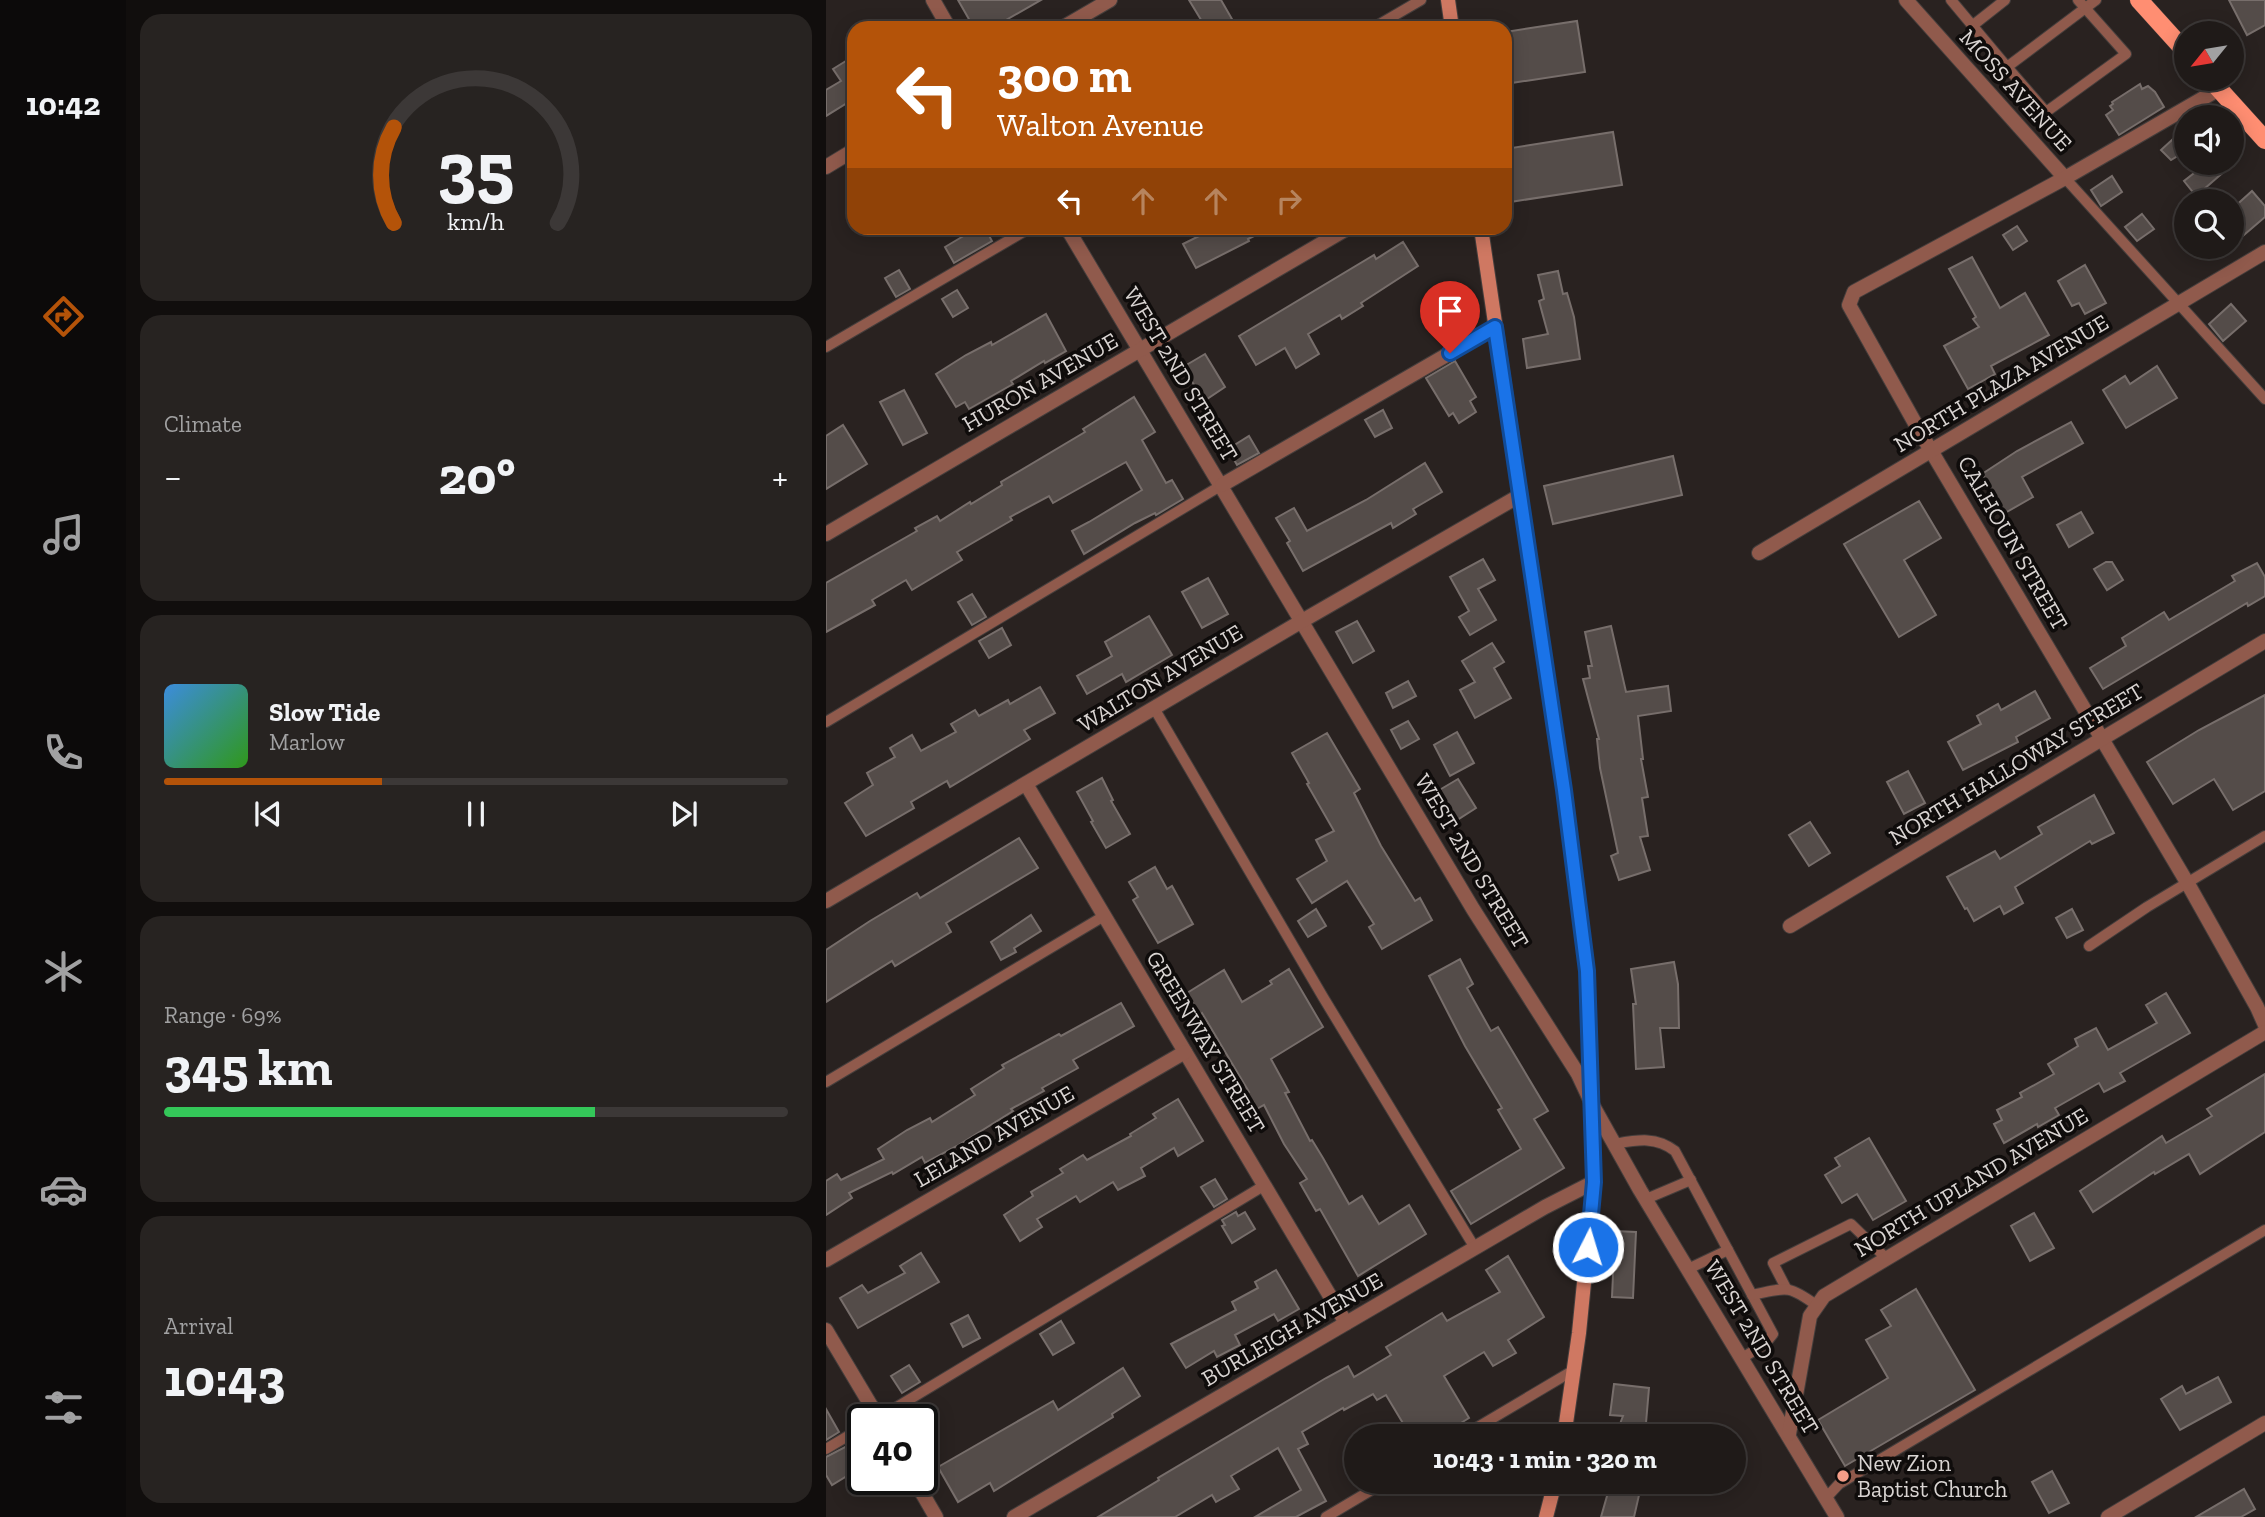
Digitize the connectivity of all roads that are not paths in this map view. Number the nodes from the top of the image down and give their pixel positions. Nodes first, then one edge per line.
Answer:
1 (933, 0) edge
2 (1110, 0) edge
3 (1421, 0) edge
4 (1448, 0) edge
5 (1906, 0) edge
6 (1951, 0) edge
7 (2005, 0) edge
8 (2096, 0) edge
9 (2139, 0) edge
10 (2082, 4) edge
11 (945, 21) edge
12 (1074, 21) edge
13 (1385, 21) edge
14 (1451, 21) edge
15 (1972, 26) junction
16 (2174, 39) edge
17 (2007, 67) junction
18 (2204, 91) edge
19 (2221, 91) edge
20 (2265, 140) edge
21 (847, 154) edge
22 (826, 167) edge
23 (2065, 178) junction
24 (1018, 235) edge
25 (1071, 235) edge
26 (1336, 235) edge
27 (1482, 235) edge
28 (2265, 251) edge
29 (2179, 304) junction
30 (1495, 327) junction
31 (826, 347) edge
32 (1141, 349) junction
33 (2265, 399) edge
34 (1932, 450) junction
35 (1222, 485) junction
36 (1519, 496) junction
37 (826, 534) edge
38 (1759, 553) dead end
39 (1302, 621) junction
40 (2265, 641) edge
41 (1154, 708) junction
42 (826, 722) edge
43 (2102, 739) junction
44 (1026, 784) junction
45 (2265, 836) edge
46 (2188, 884) junction
47 (826, 901) edge
48 (1104, 916) junction
49 (1790, 926) dead end
50 (2089, 946) dead end
51 (2265, 1025) edge
52 (2265, 1031) edge
53 (1185, 1052) junction
54 (826, 1082) edge
55 (1592, 1106) junction
56 (1614, 1144) junction
57 (1690, 1180) junction
58 (1594, 1182) junction
59 (1265, 1185) junction
60 (1646, 1199) junction
61 (2265, 1230) edge
62 (1475, 1248) junction
63 (1728, 1250) junction
64 (1887, 1259) junction
65 (826, 1260) edge
66 (1688, 1269) junction
67 (1786, 1288) junction
68 (1752, 1295) junction
69 (1816, 1305) junction
70 (1346, 1323) junction
71 (826, 1330) edge
72 (1742, 1358) junction
73 (1574, 1370) junction
74 (869, 1404) edge
75 (903, 1404) edge
76 (2265, 1423) edge
77 (1483, 1424) edge
78 (1566, 1424) edge
79 (1788, 1434) junction
80 (847, 1437) edge
81 (826, 1449) edge
82 (1365, 1494) edge
83 (1552, 1494) edge
84 (923, 1495) edge
85 (1826, 1498) junction
86 (936, 1517) edge
87 (1014, 1517) edge
88 (1326, 1517) edge
89 (1546, 1517) edge
90 (1837, 1517) edge
91 (2108, 1517) edge

1 - 11 street
2 - 12 street
3 - 13 lane
4 - 14 street
5 - 23 street, MOSS AVENUE
6 - 15 lane
7 - 15 lane
8 - 10 lane
9 - 16 main road
10 - 17 lane
10 - 17 lane
15 - 17 lane
18 - 23 street
19 - 20 main road
21 - 22 street
23 - 29 lane
23 - 34 street, CALHOUN STREET
24 - 31 lane
25 - 32 street, WEST 2ND STREET
26 - 32 street, HURON AVENUE
27 - 30 street
28 - 29 street, NORTH PLAZA AVENUE
29 - 33 lane
29 - 34 street, NORTH PLAZA AVENUE
30 - 35 street
30 - 36 street
32 - 35 street, WEST 2ND STREET
32 - 37 street, HURON AVENUE
34 - 38 street, NORTH PLAZA AVENUE
34 - 43 street, CALHOUN STREET
35 - 39 street, WEST 2ND STREET
35 - 42 lane
36 - 39 street, WALTON AVENUE
36 - 55 street
39 - 41 street, WALTON AVENUE
39 - 55 street, WEST 2ND STREET
40 - 43 street, NORTH HALLOWAY STREET
41 - 44 street, WALTON AVENUE
41 - 62 lane
43 - 46 street, CALHOUN STREET
43 - 49 street, NORTH HALLOWAY STREET
44 - 47 street, WALTON AVENUE
44 - 48 street, GREENWAY STREET
45 - 46 lane
46 - 50 lane
46 - 51 street, CALHOUN STREET
48 - 53 street, GREENWAY STREET
48 - 54 lane
52 - 64 street, NORTH UPLAND AVENUE
53 - 59 street, GREENWAY STREET
53 - 65 street, LELAND AVENUE
55 - 56 street, WEST 2ND STREET
55 - 58 street
56 - 57 lane
56 - 60 street, WEST 2ND STREET
57 - 60 lane
57 - 63 lane
58 - 62 street, BURLEIGH AVENUE
58 - 73 street
59 - 70 street, GREENWAY STREET
59 - 75 lane
60 - 66 street, WEST 2ND STREET
61 - 85 lane
62 - 70 street, BURLEIGH AVENUE
63 - 66 lane
63 - 68 lane
64 - 67 lane
64 - 69 street, NORTH UPLAND AVENUE
66 - 72 street, WEST 2ND STREET
67 - 68 lane
67 - 69 lane
68 - 72 lane
69 - 79 street
70 - 87 street, BURLEIGH AVENUE
71 - 74 street
72 - 79 street, WEST 2ND STREET
73 - 77 lane
73 - 78 street
76 - 91 street
79 - 85 street, WEST 2ND STREET
80 - 81 lane
82 - 88 lane
83 - 89 street
84 - 86 street
85 - 90 street, WEST 2ND STREET

